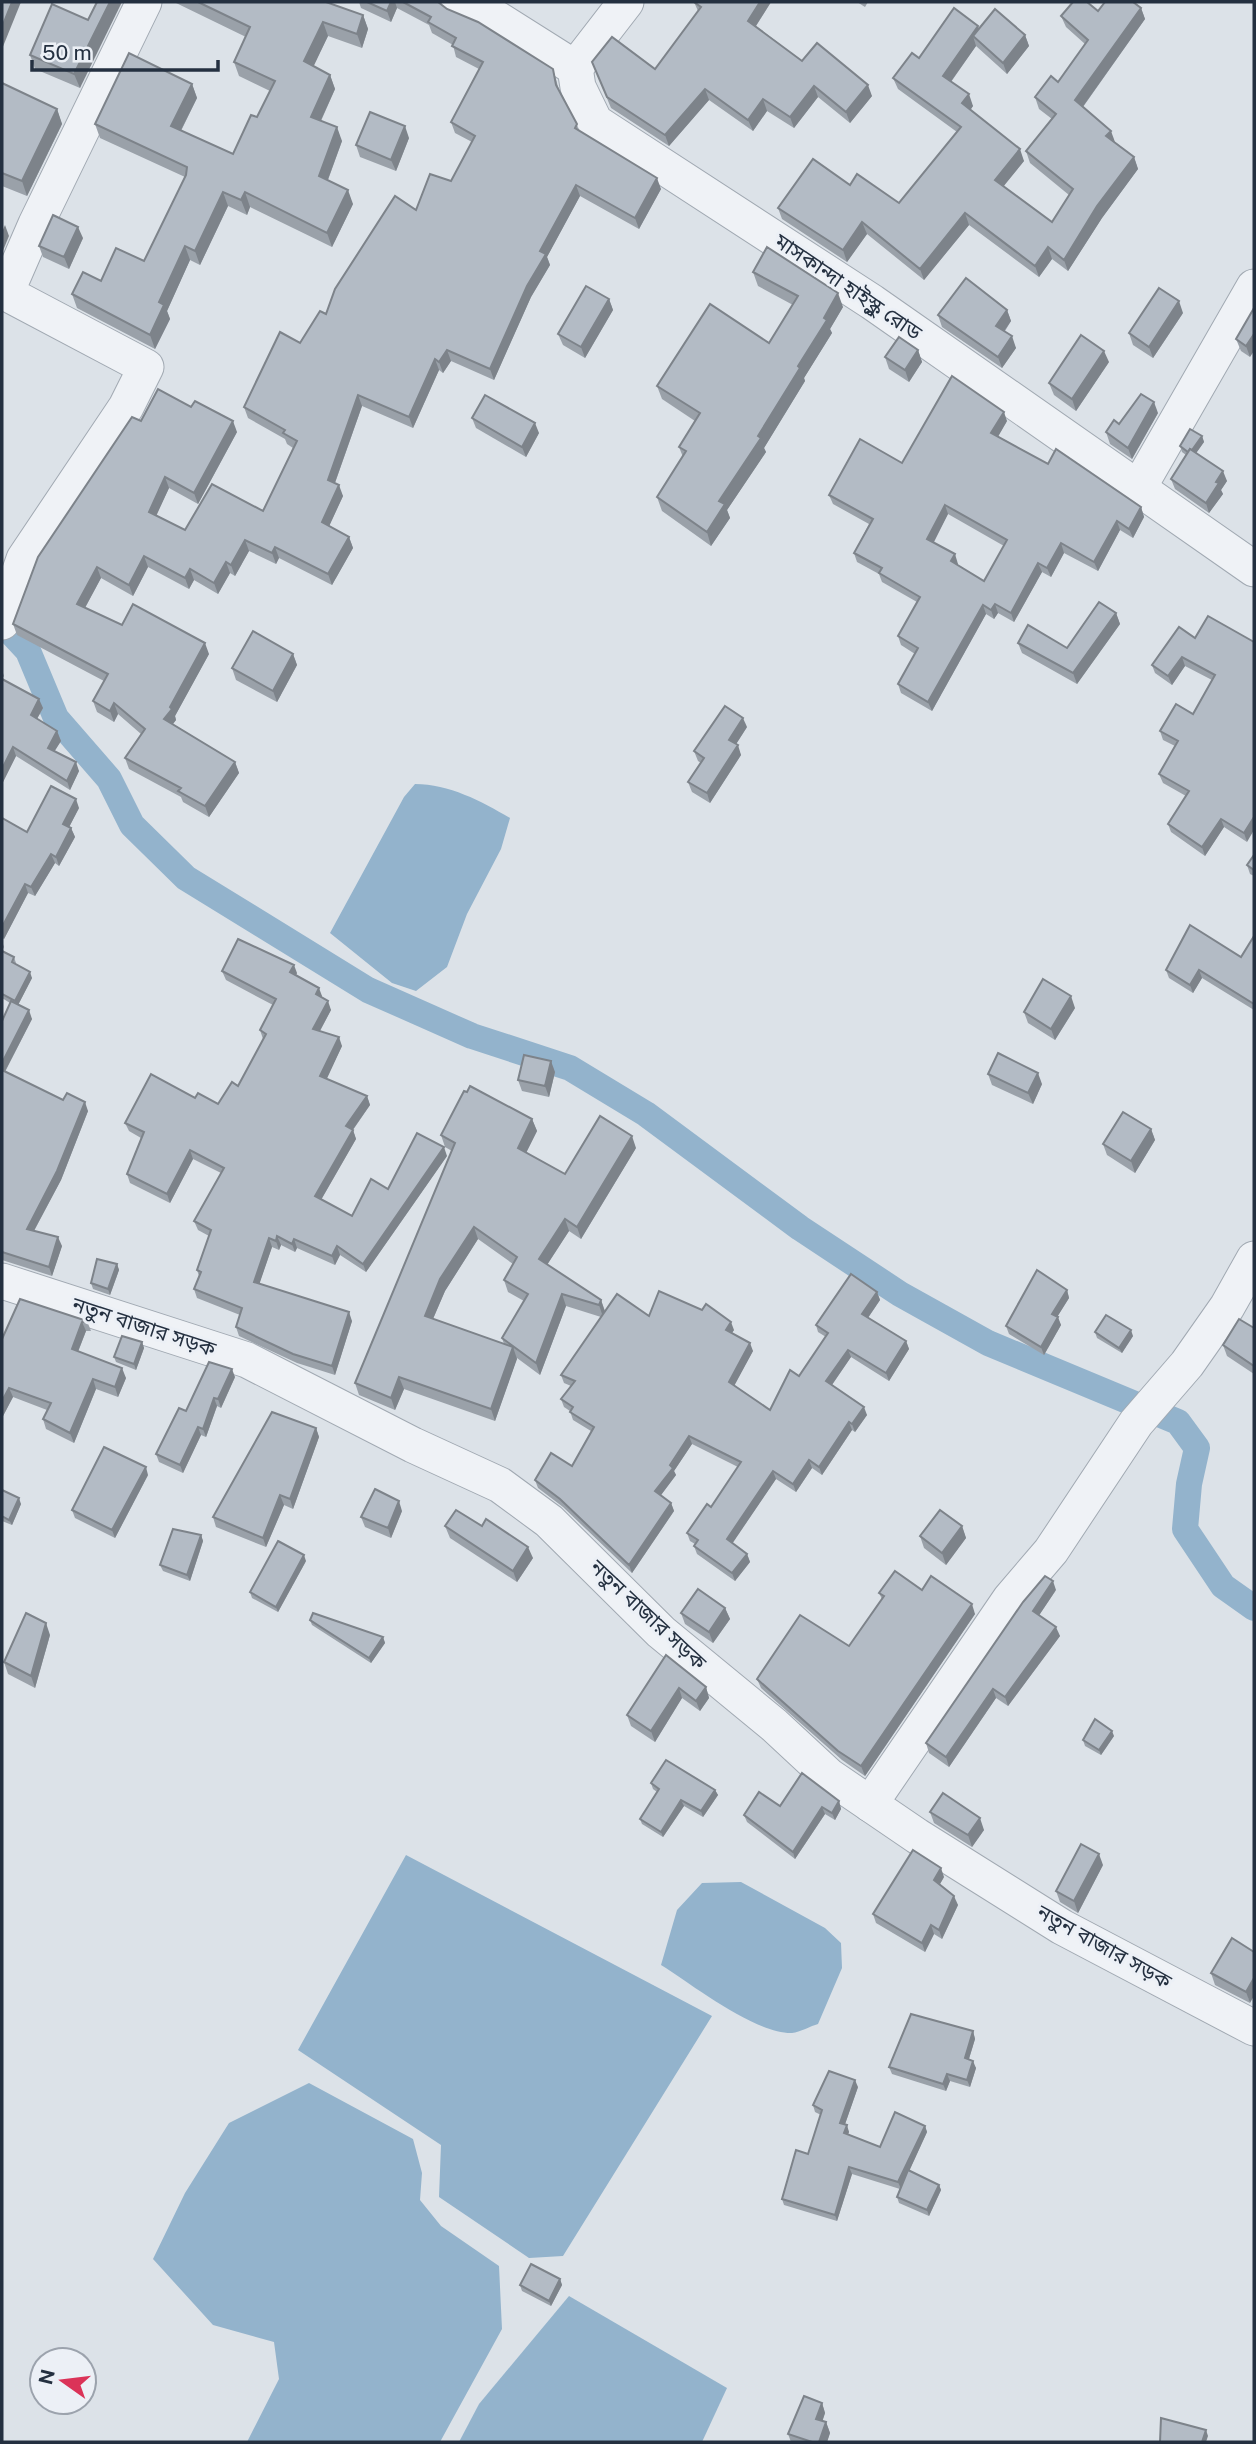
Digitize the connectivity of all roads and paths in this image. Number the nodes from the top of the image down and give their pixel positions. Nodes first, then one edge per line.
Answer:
1 (144, 2) edge
2 (459, 2) edge
3 (626, 2) edge
4 (575, 68) junction
5 (1254, 287) edge
6 (1139, 487) junction
7 (1254, 569) edge
8 (2, 622) edge
9 (1254, 1259) edge
10 (2, 1281) edge
11 (870, 1804) junction
12 (1254, 2028) edge

1 - 8 street
2 - 4 street
3 - 4 street
4 - 6 street, মাসকান্দা হাইস্কুল রোড
5 - 6 street
6 - 7 street, মাসকান্দা হাইস্কুল রোড
9 - 11 street
10 - 11 street, নতুন বাজার সড়ক
11 - 12 street, নতুন বাজার সড়ক

